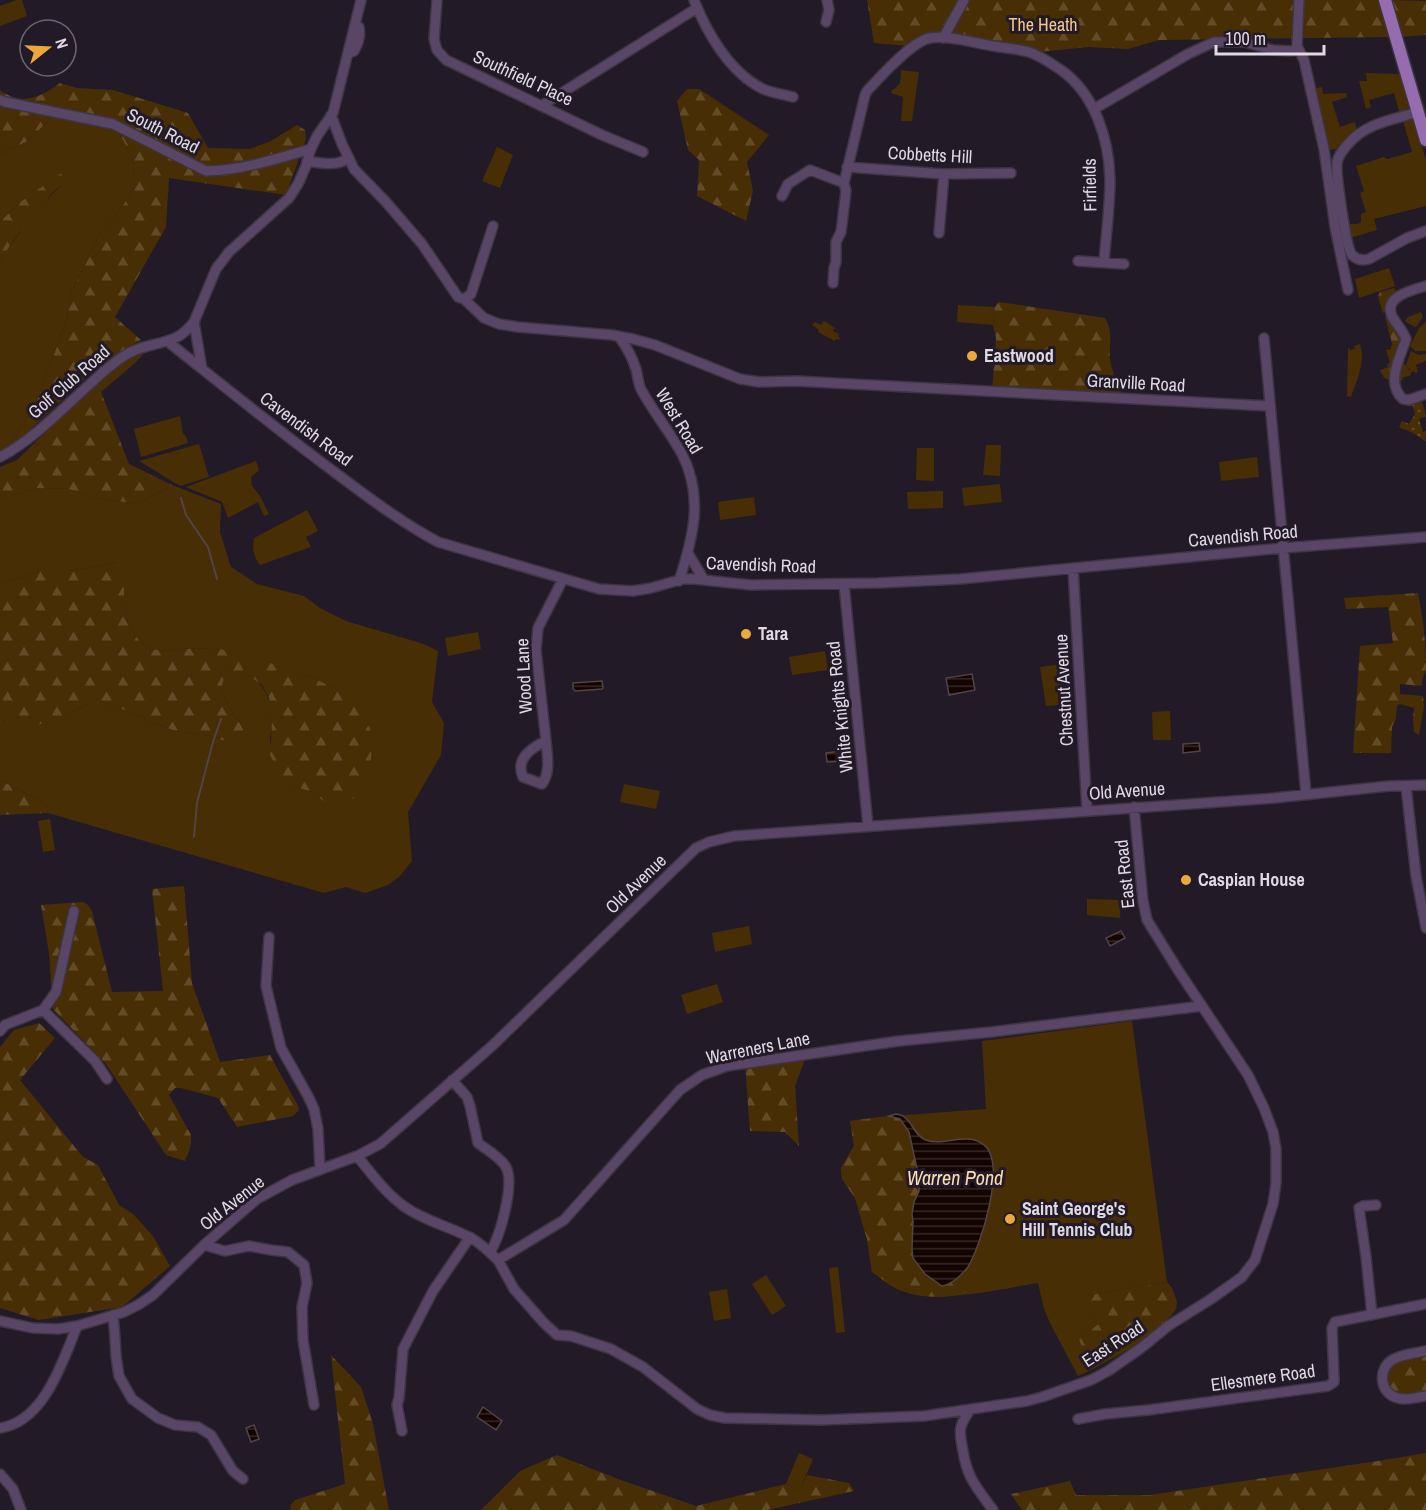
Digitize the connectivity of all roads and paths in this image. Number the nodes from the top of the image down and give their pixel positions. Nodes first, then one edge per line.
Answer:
1 (361, 0) edge
2 (437, 0) edge
3 (827, 0) edge
4 (964, 0) edge
5 (1299, 0) edge
6 (1385, 0) edge
7 (696, 4) edge
8 (826, 22) dead end
9 (944, 38) junction
10 (1298, 50) junction
11 (792, 97) dead end
12 (0, 100) edge
13 (541, 106) junction
14 (1094, 109) junction
15 (1418, 112) junction
16 (331, 115) junction
17 (1426, 140) edge
18 (310, 151) junction
19 (643, 152) dead end
20 (349, 158) junction
21 (307, 161) junction
22 (847, 167) junction
23 (1011, 173) dead end
24 (944, 174) junction
25 (844, 183) junction
26 (782, 191) dead end
27 (493, 226) dead end
28 (1426, 231) edge
29 (939, 233) dead end
30 (1078, 261) dead end
31 (1104, 262) junction
32 (1124, 264) dead end
33 (833, 283) dead end
34 (1426, 286) edge
35 (1348, 290) dead end
36 (464, 299) junction
37 (194, 322) junction
38 (619, 337) junction
39 (1264, 338) dead end
40 (167, 341) junction
41 (202, 369) junction
42 (1426, 394) edge
43 (1269, 406) junction
44 (0, 457) edge
45 (1426, 537) edge
46 (1283, 548) junction
47 (688, 553) junction
48 (1073, 568) junction
49 (563, 579) junction
50 (679, 580) junction
51 (704, 580) junction
52 (844, 584) junction
53 (546, 741) junction
54 (1426, 785) edge
55 (1406, 786) junction
56 (1306, 794) junction
57 (1134, 807) junction
58 (1087, 810) junction
59 (868, 826) junction
60 (74, 911) dead end
61 (1426, 928) edge
62 (269, 937) dead end
63 (1202, 1006) junction
64 (43, 1010) junction
65 (0, 1031) edge
66 (107, 1079) dead end
67 (452, 1080) junction
68 (357, 1156) junction
69 (320, 1170) junction
70 (1376, 1205) dead end
71 (470, 1237) junction
72 (204, 1245) junction
73 (490, 1252) junction
74 (498, 1260) junction
75 (1426, 1304) edge
76 (113, 1315) junction
77 (1372, 1315) junction
78 (0, 1321) edge
79 (76, 1326) junction
80 (1426, 1352) edge
81 (1426, 1395) edge
82 (314, 1405) dead end
83 (970, 1410) junction
84 (944, 1414) junction
85 (1078, 1419) dead end
86 (0, 1428) edge
87 (959, 1430) junction
88 (402, 1431) dead end
89 (0, 1474) edge
90 (243, 1479) dead end
91 (21, 1510) edge
92 (993, 1510) edge

1 - 16 street
2 - 13 street, Southfield Place
3 - 8 street
4 - 9 street
5 - 10 street
6 - 15 main road
7 - 11 street
7 - 13 street
9 - 14 street, Firfields
9 - 22 street
10 - 14 street
10 - 35 street
12 - 18 street, South Road
13 - 19 street, Southfield Place
14 - 31 street, Firfields
15 - 17 main road
15 - 28 street
16 - 18 street
16 - 20 street
18 - 21 street
20 - 21 street
20 - 36 street
21 - 37 street
22 - 24 street, Cobbetts Hill
22 - 25 street
23 - 24 street, Cobbetts Hill
24 - 29 street
25 - 26 street
25 - 33 street
27 - 36 street
30 - 31 street
31 - 32 street
34 - 42 street
36 - 38 street
37 - 40 street, Golf Club Road
37 - 41 street
38 - 43 street, Granville Road
38 - 47 street, West Road
39 - 43 street
40 - 41 street, Cavendish Road
40 - 44 street, Golf Club Road
41 - 49 street, Cavendish Road
43 - 46 street
45 - 46 street, Cavendish Road
46 - 48 street, Cavendish Road
46 - 56 street
47 - 50 street, West Road
47 - 51 street
48 - 52 street, Cavendish Road
48 - 58 street, Chestnut Avenue
49 - 50 street, Cavendish Road
49 - 53 street, Wood Lane
50 - 51 street, Cavendish Road
51 - 52 street, Cavendish Road
52 - 59 street, White Knights Road
53 - 53 street, Wood Lane
54 - 55 street, Old Avenue
55 - 56 street, Old Avenue
55 - 61 street
56 - 57 street, Old Avenue
57 - 58 street, Old Avenue
57 - 63 street, East Road
58 - 59 street, Old Avenue
59 - 67 street, Old Avenue
60 - 64 street
62 - 69 street
63 - 74 street, Warreners Lane
63 - 83 street, East Road
64 - 65 street
64 - 66 street
67 - 68 street, Old Avenue
67 - 73 street
68 - 69 street, Old Avenue
68 - 71 street
69 - 72 street, Old Avenue
70 - 77 street
71 - 73 street
71 - 88 street
72 - 76 street, Old Avenue
72 - 82 street
73 - 74 street
74 - 84 street, East Road
75 - 77 street, Ellesmere Road
76 - 79 street, Old Avenue
76 - 90 street
77 - 85 street, Ellesmere Road
78 - 79 street, Old Avenue
79 - 86 street
80 - 81 street
83 - 84 street, East Road
83 - 87 street
84 - 87 street
87 - 92 street
89 - 91 street

